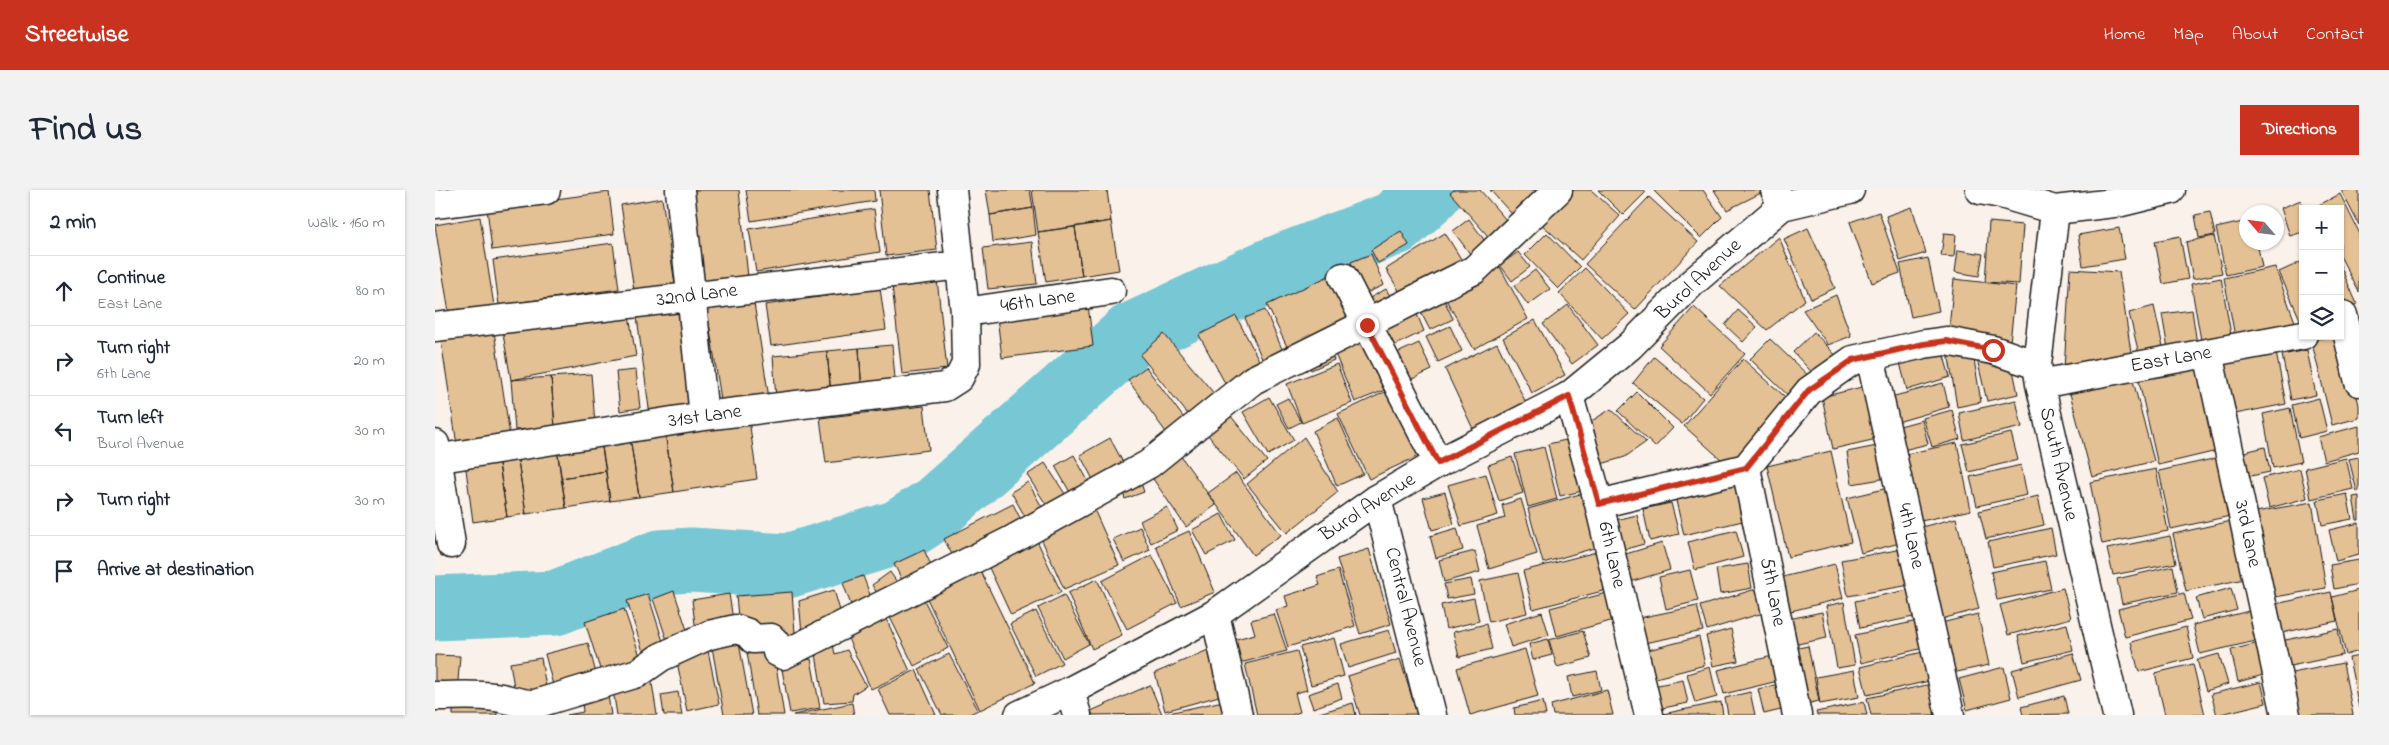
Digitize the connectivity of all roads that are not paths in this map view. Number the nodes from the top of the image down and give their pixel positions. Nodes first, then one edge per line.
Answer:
1 (546, 190) edge
2 (680, 190) edge
3 (954, 190) edge
4 (1558, 190) edge
5 (1850, 190) edge
6 (1980, 190) edge
7 (2171, 190) edge
8 (1779, 198) edge
9 (435, 204) edge
10 (2055, 210) junction
11 (960, 265) junction
12 (1343, 277) dead end
13 (1111, 291) dead end
14 (690, 297) junction
15 (965, 312) junction
16 (2347, 313) edge
17 (1367, 325) junction
18 (435, 327) edge
19 (2299, 336) edge
20 (2208, 353) junction
21 (1870, 356) junction
22 (2039, 375) junction
23 (2359, 382) edge
24 (1569, 396) junction
25 (704, 416) junction
26 (436, 454) edge
27 (1438, 463) junction
28 (1746, 468) junction
29 (1377, 499) junction
30 (1599, 504) junction
31 (451, 544) dead end
32 (1215, 614) junction
33 (435, 696) edge
34 (1074, 703) edge
35 (1019, 715) edge
36 (1238, 715) edge
37 (1432, 715) edge
38 (1649, 715) edge
39 (1797, 715) edge
40 (1950, 715) edge
41 (2117, 715) edge
42 (2286, 715) edge

1 - 9 street
2 - 14 street
3 - 11 street
4 - 17 street
5 - 8 street, Burol Avenue
6 - 10 street
7 - 10 street
8 - 24 street, Burol Avenue
10 - 22 street, South Avenue
11 - 14 street, 32nd Lane
11 - 15 street
12 - 17 street
13 - 15 street, 46th Lane
14 - 18 street, 32nd Lane
14 - 25 street
15 - 25 street, 31st Lane
16 - 23 street
17 - 27 street
17 - 33 street
19 - 20 street, East Lane
20 - 22 street, East Lane
20 - 42 street, 3rd Lane
21 - 22 street
21 - 28 street
21 - 40 street, 4th Lane
22 - 41 street, South Avenue
24 - 27 street, Burol Avenue
24 - 30 street, 6th Lane
25 - 26 street, 31st Lane
26 - 31 street
27 - 29 street, Burol Avenue
28 - 30 street
28 - 39 street, 5th Lane
29 - 32 street, Burol Avenue
29 - 37 street, Central Avenue
30 - 38 street, 6th Lane
32 - 34 street, Burol Avenue
32 - 36 street
34 - 35 street, Burol Avenue

